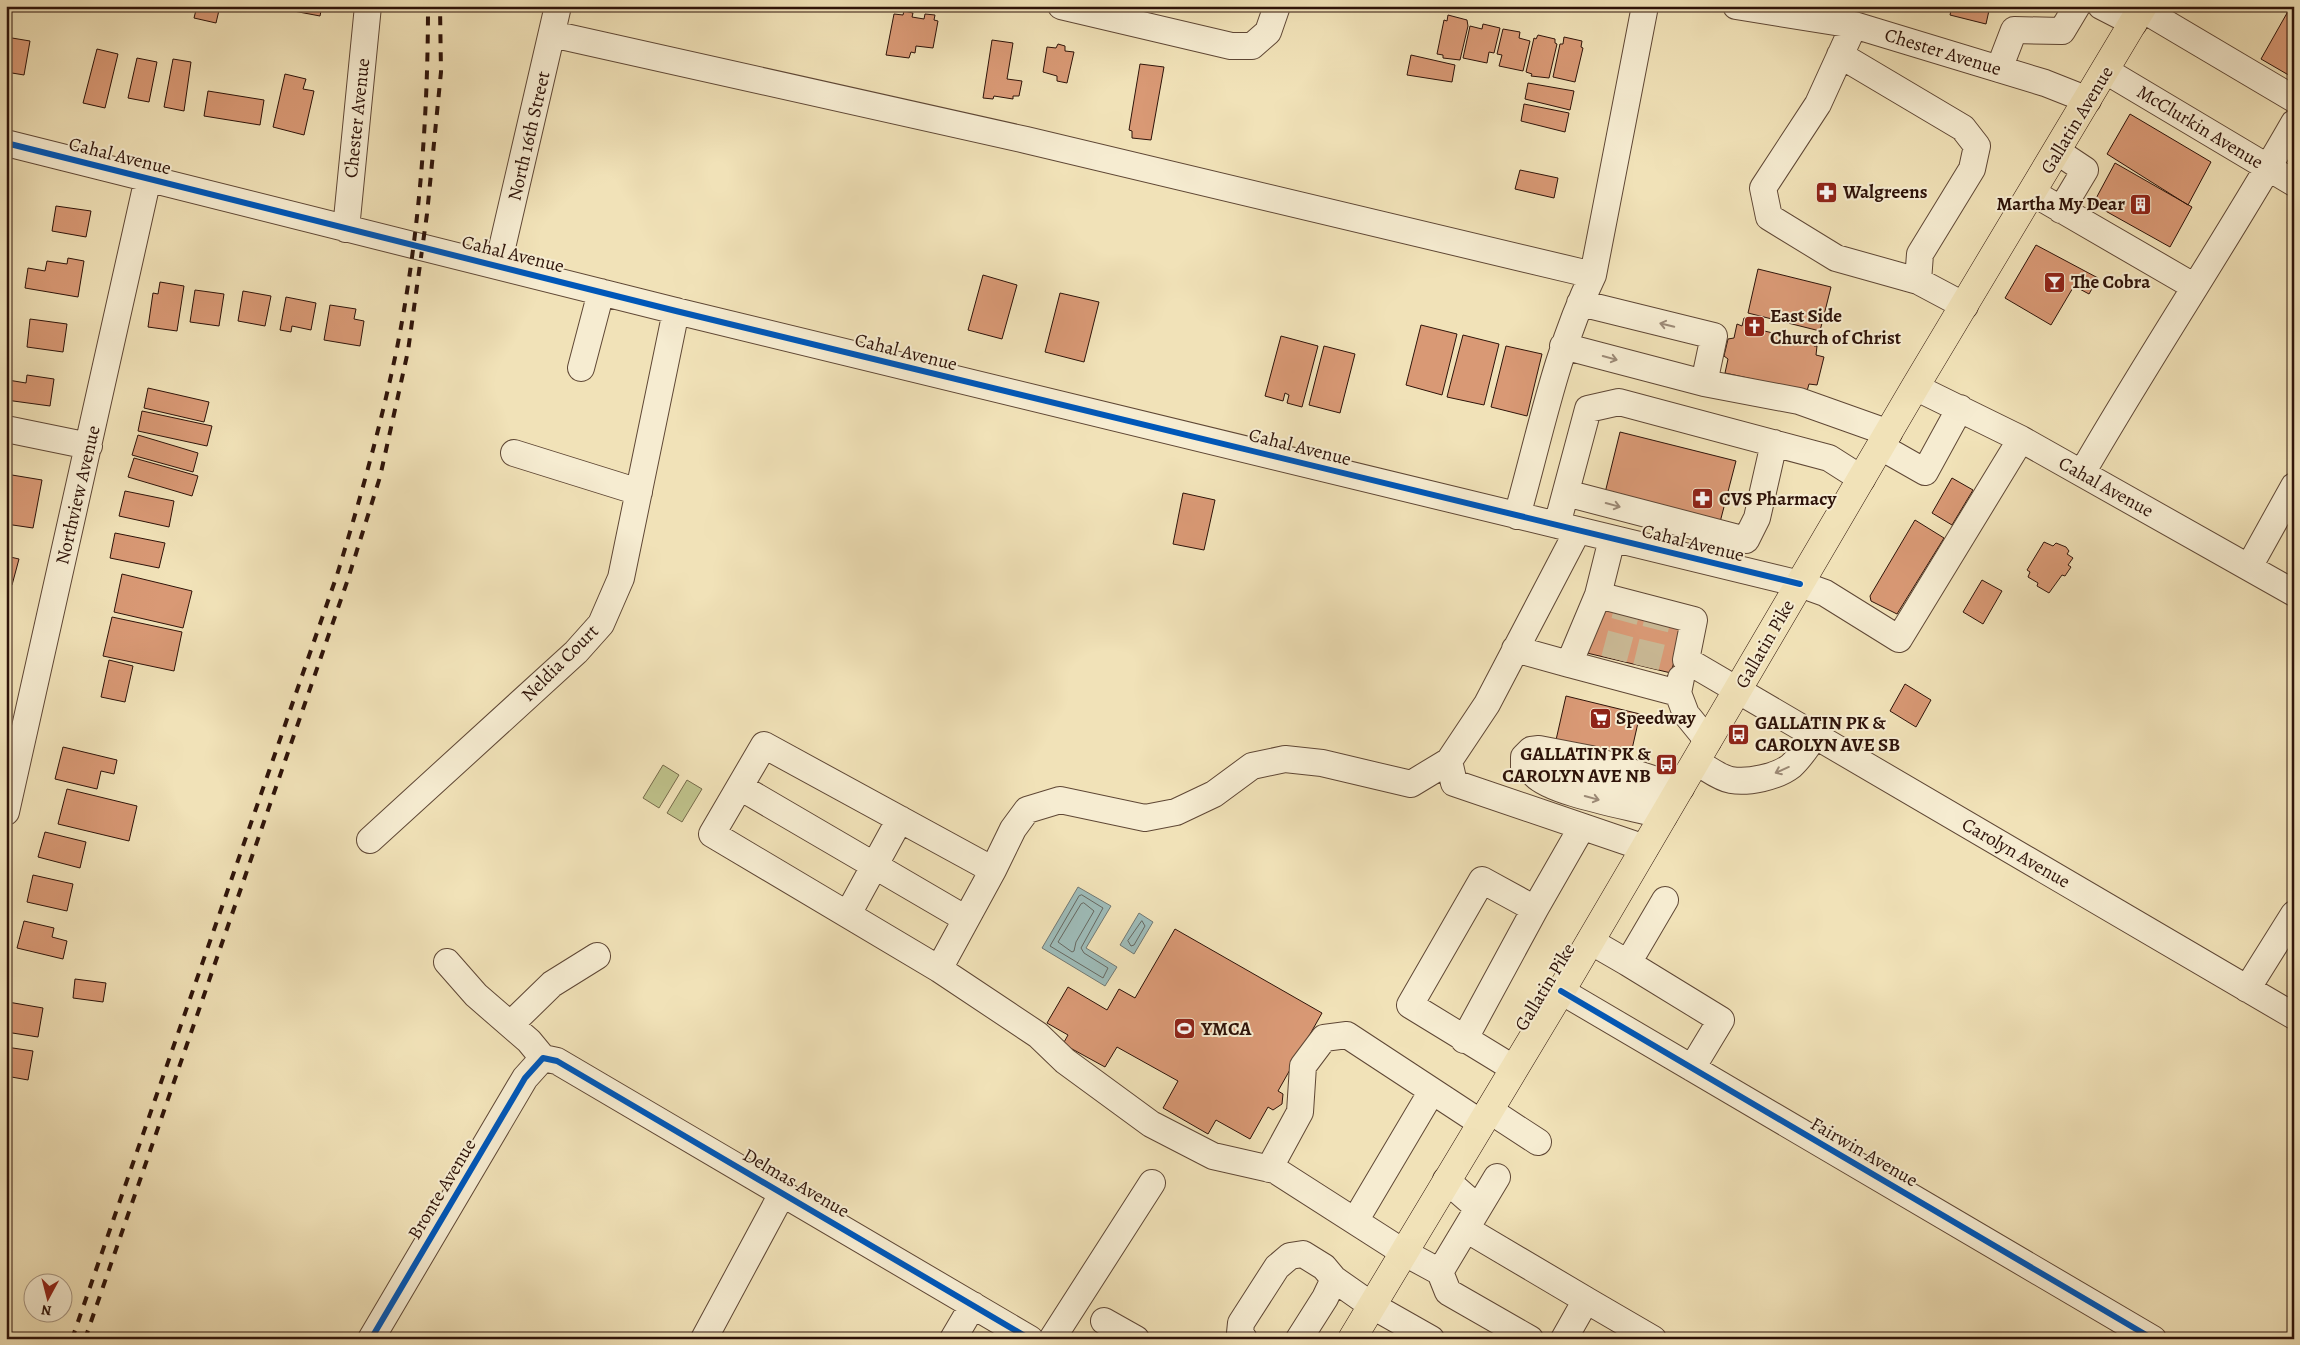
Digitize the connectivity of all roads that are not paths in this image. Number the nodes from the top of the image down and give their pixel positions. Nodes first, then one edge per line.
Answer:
1 (368, 6) edge
2 (558, 6) edge
3 (1060, 6) edge
4 (1277, 6) edge
5 (1645, 6) edge
6 (1736, 6) edge
7 (2077, 6) edge
8 (2101, 6) edge
9 (2140, 13) edge
10 (1854, 25) junction
11 (552, 34) junction
12 (1840, 55) junction
13 (1999, 69) junction
14 (2106, 71) junction
15 (2088, 100) junction
16 (2294, 100) edge
17 (2294, 124) edge
18 (6, 143) edge
19 (2058, 152) junction
20 (2268, 168) junction
21 (148, 178) junction
22 (2294, 183) edge
23 (2032, 193) junction
24 (2061, 210) junction
25 (346, 229) junction
26 (498, 265) junction
27 (1593, 275) junction
28 (1918, 281) junction
29 (2195, 287) junction
30 (600, 292) junction
31 (1580, 303) junction
32 (1965, 306) junction
33 (676, 311) junction
34 (1563, 346) junction
35 (581, 368) dead end
36 (1704, 383) junction
37 (1916, 387) junction
38 (1960, 408) junction
39 (6, 429) edge
40 (2021, 439) junction
41 (1885, 440) junction
42 (1774, 443) junction
43 (89, 446) junction
44 (514, 453) dead end
45 (2082, 473) junction
46 (1862, 479) junction
47 (2294, 486) edge
48 (639, 492) junction
49 (1566, 493) junction
50 (1517, 516) junction
51 (1568, 528) junction
52 (1612, 539) junction
53 (2249, 567) junction
54 (1800, 584) junction
55 (2294, 593) edge
56 (1598, 595) junction
57 (1515, 649) junction
58 (1686, 660) junction
59 (1569, 664) junction
60 (1738, 690) junction
61 (1678, 693) junction
62 (1815, 735) junction
63 (1702, 751) junction
64 (1449, 761) junction
65 (740, 787) junction
66 (1672, 802) junction
67 (6, 812) edge
68 (900, 819) junction
69 (1582, 827) junction
70 (370, 840) dead end
71 (1645, 848) junction
72 (875, 866) junction
73 (993, 870) junction
74 (1665, 900) dead end
75 (1536, 909) junction
76 (848, 914) junction
77 (2294, 914) edge
78 (966, 919) junction
79 (1590, 941) junction
80 (597, 956) dead end
81 (447, 962) dead end
82 (1628, 963) junction
83 (939, 969) junction
84 (2247, 989) junction
85 (1561, 991) junction
86 (2294, 1016) edge
87 (510, 1024) junction
88 (1464, 1040) junction
89 (543, 1058) junction
90 (1513, 1068) junction
91 (1692, 1068) junction
92 (1432, 1091) junction
93 (1485, 1116) junction
94 (1538, 1142) dead end
95 (1269, 1169) junction
96 (1497, 1177) dead end
97 (1446, 1180) junction
98 (1152, 1183) dead end
99 (783, 1192) junction
100 (1472, 1219) junction
101 (1355, 1221) junction
102 (1403, 1252) junction
103 (1440, 1272) junction
104 (1334, 1279) junction
105 (1586, 1300) junction
106 (973, 1305) junction
107 (1371, 1305) junction
108 (1104, 1321) dead end
109 (371, 1339) edge
110 (704, 1339) edge
111 (953, 1339) edge
112 (1030, 1339) edge
113 (1052, 1339) edge
114 (1136, 1339) edge
115 (1244, 1339) edge
116 (1299, 1339) edge
117 (1352, 1339) edge
118 (1431, 1339) edge
119 (1530, 1339) edge
120 (1564, 1339) edge
121 (1653, 1339) edge
122 (2153, 1339) edge

1 - 25 street, Chester Avenue
2 - 11 street, North 16th Street
3 - 4 street
5 - 27 street
6 - 10 street, Chester Avenue
7 - 13 street
8 - 9 street
9 - 14 main road, Gallatin Avenue
9 - 16 street
10 - 12 street
10 - 13 street, Chester Avenue
11 - 26 street, North 16th Street
11 - 27 street
12 - 28 street
12 - 28 street
13 - 15 street, Chester Avenue
14 - 15 main road, Gallatin Avenue
14 - 20 street, McClurkin Avenue
15 - 19 main road, Gallatin Avenue
17 - 20 street
18 - 21 street, Cahal Avenue
19 - 23 main road, Gallatin Avenue
19 - 24 street
20 - 22 street, McClurkin Avenue
20 - 29 street
21 - 25 street, Cahal Avenue
21 - 43 street, Northview Avenue
23 - 24 street
23 - 32 main road, Gallatin Avenue
24 - 29 street
25 - 26 street, Cahal Avenue
26 - 30 street, Cahal Avenue
27 - 31 street
28 - 32 street
29 - 45 street
30 - 33 street, Cahal Avenue
30 - 35 street
31 - 34 street
36 -> 31 street
32 - 37 main road, Gallatin Avenue
33 - 48 street, Neldia Court
33 - 50 street, Cahal Avenue
34 -> 36 street
34 - 50 street
36 - 41 street
37 - 38 street, Cahal Avenue
37 - 41 main road, Gallatin Pike
38 - 40 street, Cahal Avenue
38 - 41 street
39 - 43 street
40 - 45 street, Cahal Avenue
40 - 54 street, Cahal Avenue
41 - 46 main road, Gallatin Pike
42 - 46 street
42 - 49 street
49 -> 42 street
43 - 67 street, Northview Avenue
44 - 48 street
45 - 53 street, Cahal Avenue
46 - 54 main road, Gallatin Pike
47 - 53 street
48 - 70 street, Neldia Court
49 - 51 street
50 - 51 street, Cahal Avenue
51 - 52 street, Cahal Avenue
51 - 57 street
52 - 54 street, Cahal Avenue
52 - 56 street
53 - 55 street, Cahal Avenue
54 - 60 main road, Gallatin Pike
56 - 58 street
56 - 59 street
57 - 59 street
57 - 64 street
58 - 60 street, Carolyn Avenue
58 - 61 street
59 - 61 street
60 - 62 street, Carolyn Avenue
60 - 63 main road, Gallatin Pike
61 - 63 street
62 -> 63 street
62 - 84 street, Carolyn Avenue
63 - 66 main road, Gallatin Pike
64 - 69 street
64 - 73 street
65 - 68 street
65 - 72 street
65 - 76 street
66 -> 66 street
66 - 71 main road, Gallatin Pike
68 - 72 street
68 - 73 street
69 - 71 street
69 - 75 street
71 - 79 main road, Gallatin Pike
72 - 76 street
72 - 78 street
73 - 78 street
74 - 82 street
75 - 88 street
75 - 88 street
76 - 83 street
77 - 84 street
78 - 83 street
79 - 82 street
79 - 85 main road, Gallatin Pike
80 - 87 street
81 - 87 street
82 - 91 street
83 - 95 street
84 - 86 street, Carolyn Avenue
85 - 90 main road, Gallatin Pike
85 - 91 street, Fairwin Avenue
87 - 89 street
88 - 90 street
89 - 99 street, Delmas Avenue
89 - 109 street, Bronte Avenue
90 - 93 main road, Gallatin Pike
91 - 122 street, Fairwin Avenue
92 - 93 street
92 - 95 street
92 - 101 street
93 - 94 street
93 - 97 main road, Gallatin Pike
95 - 101 street
96 - 100 street
97 - 100 street
97 - 102 main road, Gallatin Pike
98 - 113 street
99 - 106 street, Delmas Avenue
99 - 110 street
100 - 103 street
100 - 105 street
101 - 102 street
102 - 103 street
102 - 107 main road, Gallatin Pike
103 - 119 street
104 - 107 street
104 - 115 street
104 - 116 street
105 - 120 street
105 - 121 street
106 - 111 street
106 - 112 street, Delmas Avenue
107 - 117 main road, Gallatin Pike
107 - 118 street
108 - 114 street

